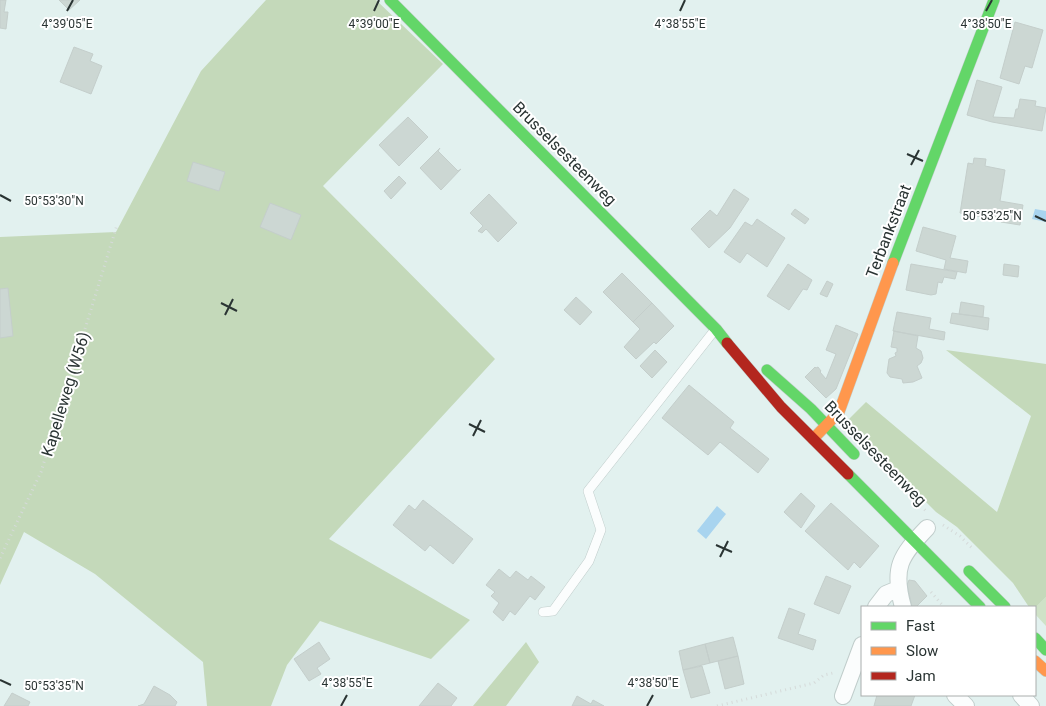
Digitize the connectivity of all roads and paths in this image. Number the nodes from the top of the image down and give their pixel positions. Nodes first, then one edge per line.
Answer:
1 (390, 0) edge
2 (994, 0) edge
3 (117, 225) dead end
4 (716, 329) junction
5 (826, 426) junction
6 (813, 439) junction
7 (859, 459) dead end
8 (907, 490) dead end
9 (930, 524) junction
10 (915, 541) junction
11 (980, 556) dead end
12 (0, 558) edge
13 (962, 563) dead end
14 (898, 589) junction
15 (877, 606) edge
16 (903, 606) edge
17 (979, 606) edge
18 (1005, 606) edge
19 (542, 612) dead end
20 (1036, 639) edge
21 (861, 648) edge
22 (1046, 650) edge
23 (1036, 662) edge
24 (853, 670) junction
25 (1046, 671) edge
26 (843, 696) dead end
27 (956, 696) edge
28 (1022, 696) edge
29 (717, 706) edge
30 (966, 706) edge
31 (1031, 706) edge

1 - 4 main road, Brusselsesteenweg
2 - 5 main road, Terbankstraat
3 - 12 path, Kapelleweg (W56)
4 - 5 main road, Brusselsesteenweg
4 - 6 main road, Brusselsesteenweg
4 - 19 lane
5 - 6 main road, Terbankstraat
5 - 7 main road, Brusselsesteenweg
6 - 10 main road, Brusselsesteenweg
8 - 9 path, Brusselsesteenweg
9 - 10 street
9 - 11 path, Brusselsesteenweg
10 - 14 street
10 - 17 main road, Brusselsesteenweg
13 - 18 main road
14 - 15 street
14 - 16 street
20 - 22 main road
21 - 24 street
23 - 25 main road
24 - 26 street
24 - 29 path
27 - 30 street
28 - 31 street

